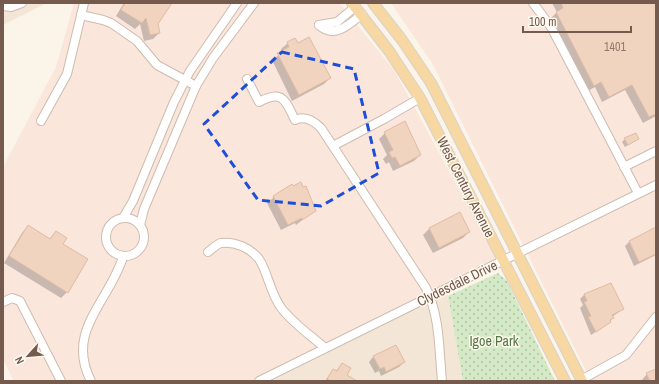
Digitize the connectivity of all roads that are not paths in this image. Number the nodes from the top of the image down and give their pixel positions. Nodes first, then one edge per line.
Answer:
1 (22, 3) edge
2 (84, 3) edge
3 (237, 3) edge
4 (254, 3) edge
5 (373, 3) edge
6 (533, 3) edge
7 (3, 6) edge
8 (356, 8) edge
9 (81, 15) junction
10 (247, 79) dead end
11 (184, 80) junction
12 (196, 86) junction
13 (420, 98) junction
14 (41, 121) dead end
15 (333, 146) junction
16 (656, 151) edge
17 (624, 167) junction
18 (656, 185) edge
19 (638, 193) junction
20 (123, 218) junction
21 (140, 225) junction
22 (208, 252) dead end
23 (518, 253) junction
24 (123, 256) junction
25 (504, 260) junction
26 (430, 296) junction
27 (3, 302) edge
28 (656, 317) edge
29 (325, 348) junction
30 (582, 380) edge
31 (61, 381) edge
32 (91, 381) edge
33 (259, 381) edge
34 (442, 381) edge
35 (565, 381) edge

1 - 7 street
2 - 9 street
3 - 11 street
4 - 12 street
5 - 23 main road, West Century Avenue
6 - 17 street
8 - 13 main road, West Century Avenue
9 - 11 street
9 - 14 street
10 - 15 street
11 - 12 street
11 - 20 street
12 - 21 street
13 - 15 street
13 - 25 main road, West Century Avenue
15 - 26 street
16 - 17 street
17 - 19 street
18 - 19 street, Clydesdale Drive
19 - 23 street, Clydesdale Drive
20 - 21 street
20 - 24 street
21 - 24 street
22 - 29 street
23 - 25 street, Clydesdale Drive
23 - 30 main road, West Century Avenue
24 - 32 street
25 - 26 street, Clydesdale Drive
25 - 35 main road, West Century Avenue
26 - 29 street, Clydesdale Drive
26 - 34 street
27 - 31 street
28 - 30 street
29 - 33 street, Clydesdale Drive

